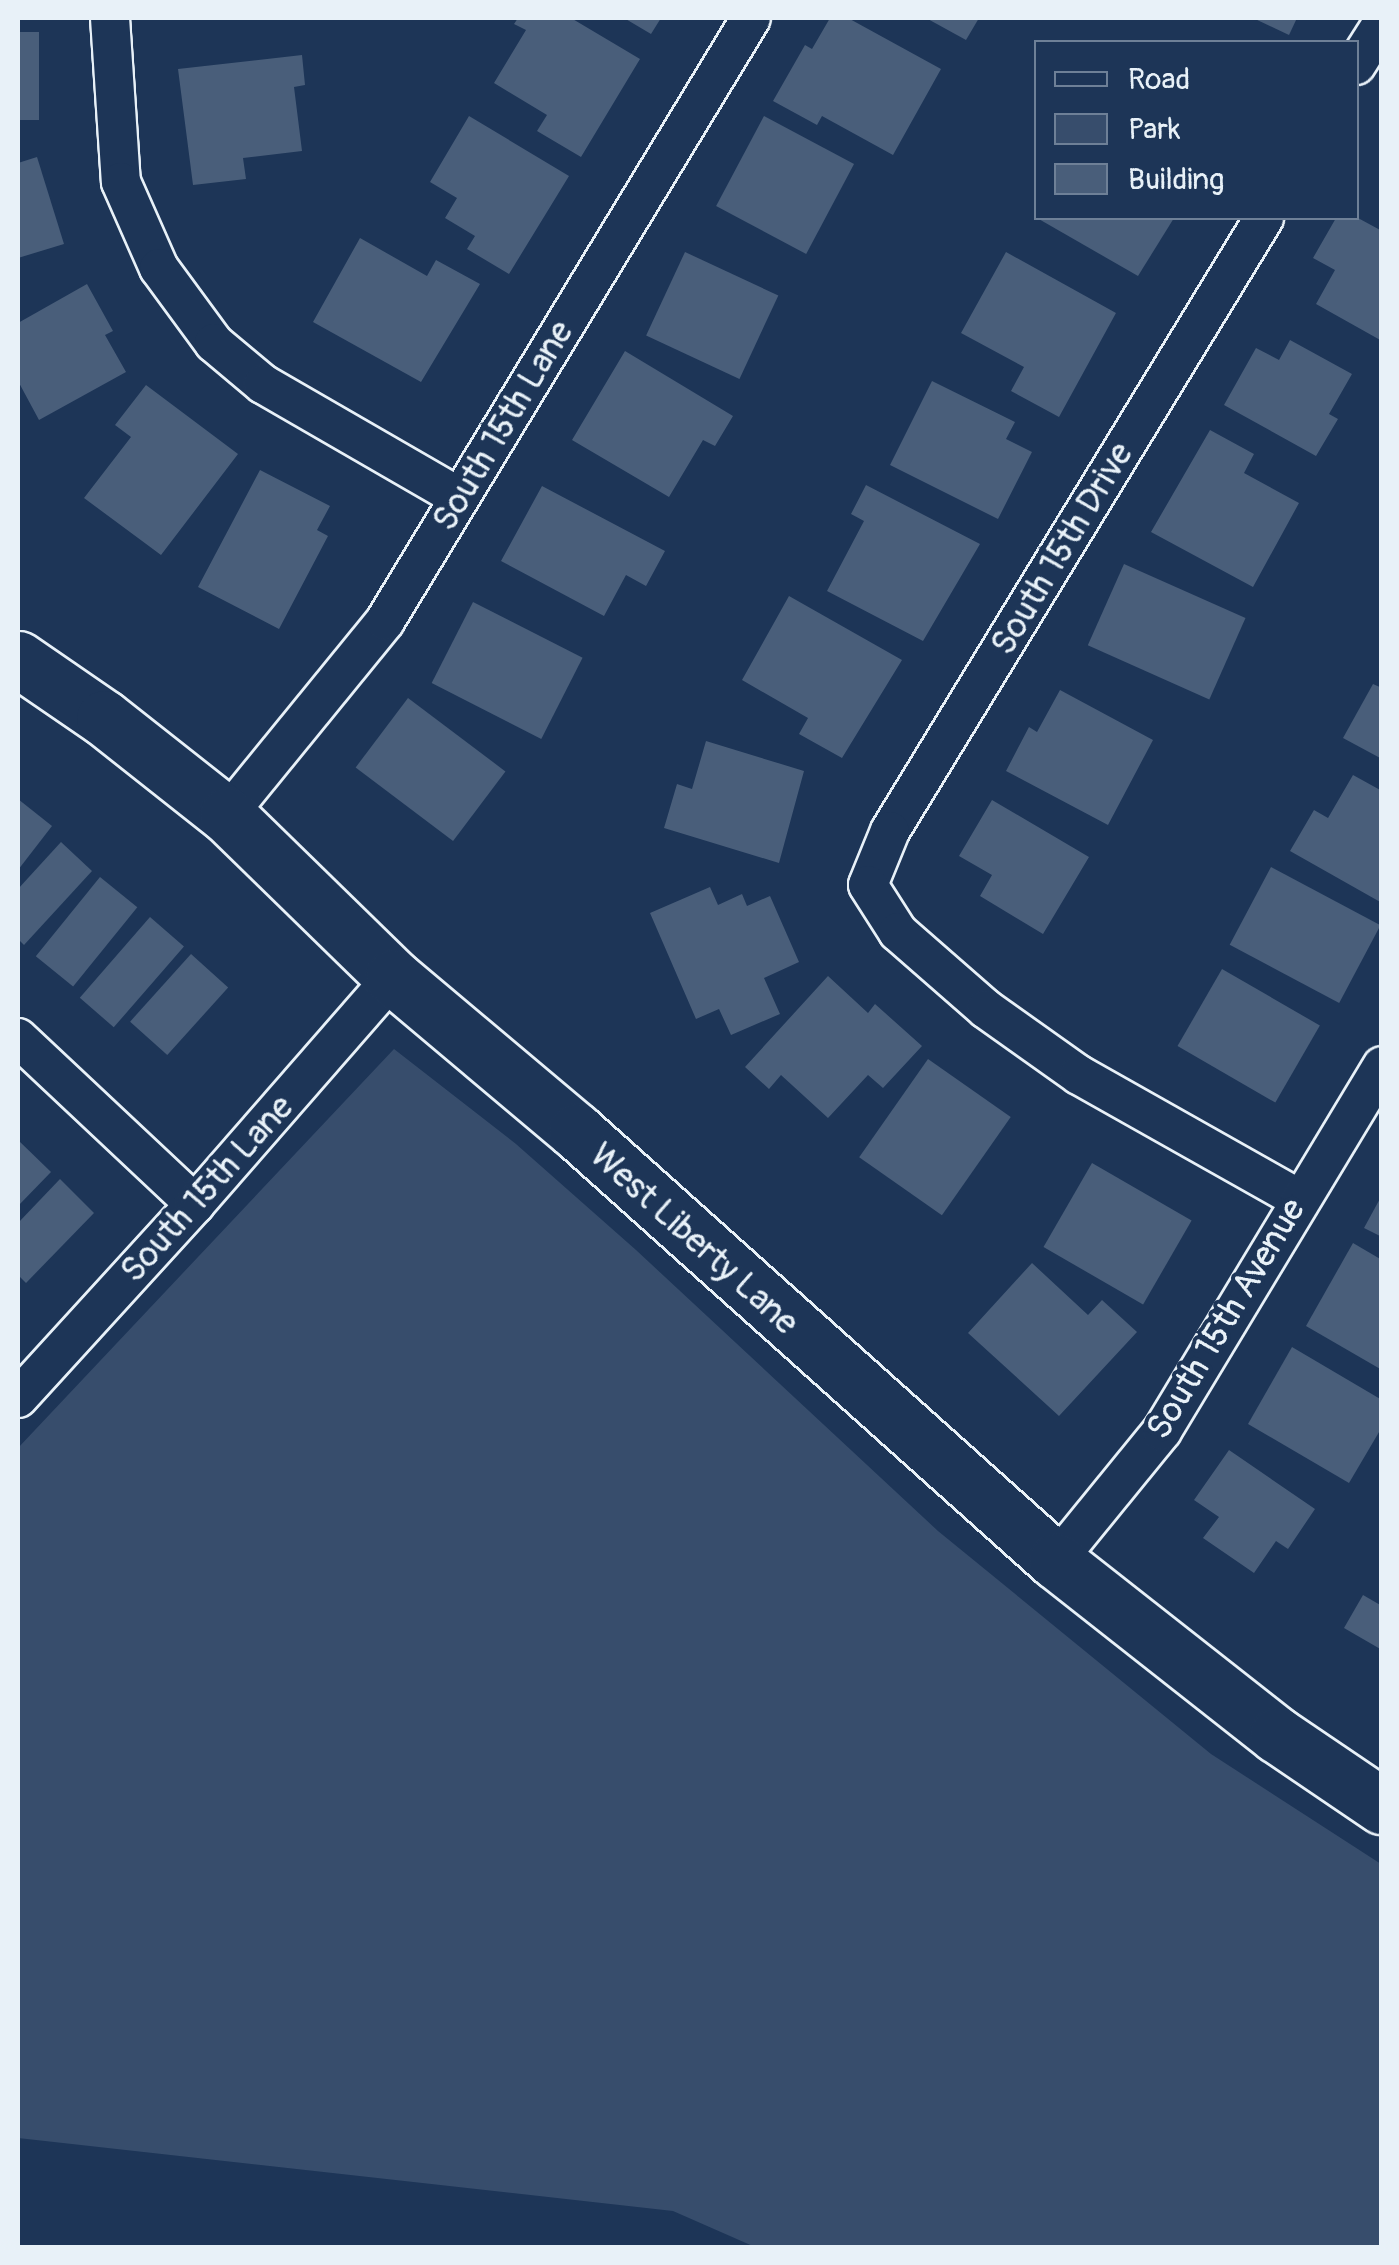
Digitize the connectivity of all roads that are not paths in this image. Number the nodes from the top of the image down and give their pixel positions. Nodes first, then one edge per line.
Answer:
1 (110, 18) edge
2 (751, 18) edge
3 (1382, 24) edge
4 (1359, 60) edge
5 (1263, 220) edge
6 (459, 497) junction
7 (18, 660) edge
8 (227, 815) junction
9 (393, 977) junction
10 (18, 1038) edge
11 (1382, 1066) edge
12 (1299, 1199) junction
13 (195, 1204) junction
14 (18, 1398) edge
15 (1056, 1561) junction
16 (1382, 1806) edge

1 - 6 street
2 - 6 street, South 15th Lane
3 - 4 street
5 - 12 street, South 15th Drive
6 - 8 street, South 15th Lane
7 - 8 street, West Liberty Lane
8 - 9 street, West Liberty Lane
9 - 13 street, South 15th Lane
9 - 15 street, West Liberty Lane
10 - 13 street
11 - 12 street, South 15th Avenue
12 - 15 street, South 15th Avenue
13 - 14 street, South 15th Lane
15 - 16 street, West Liberty Lane

